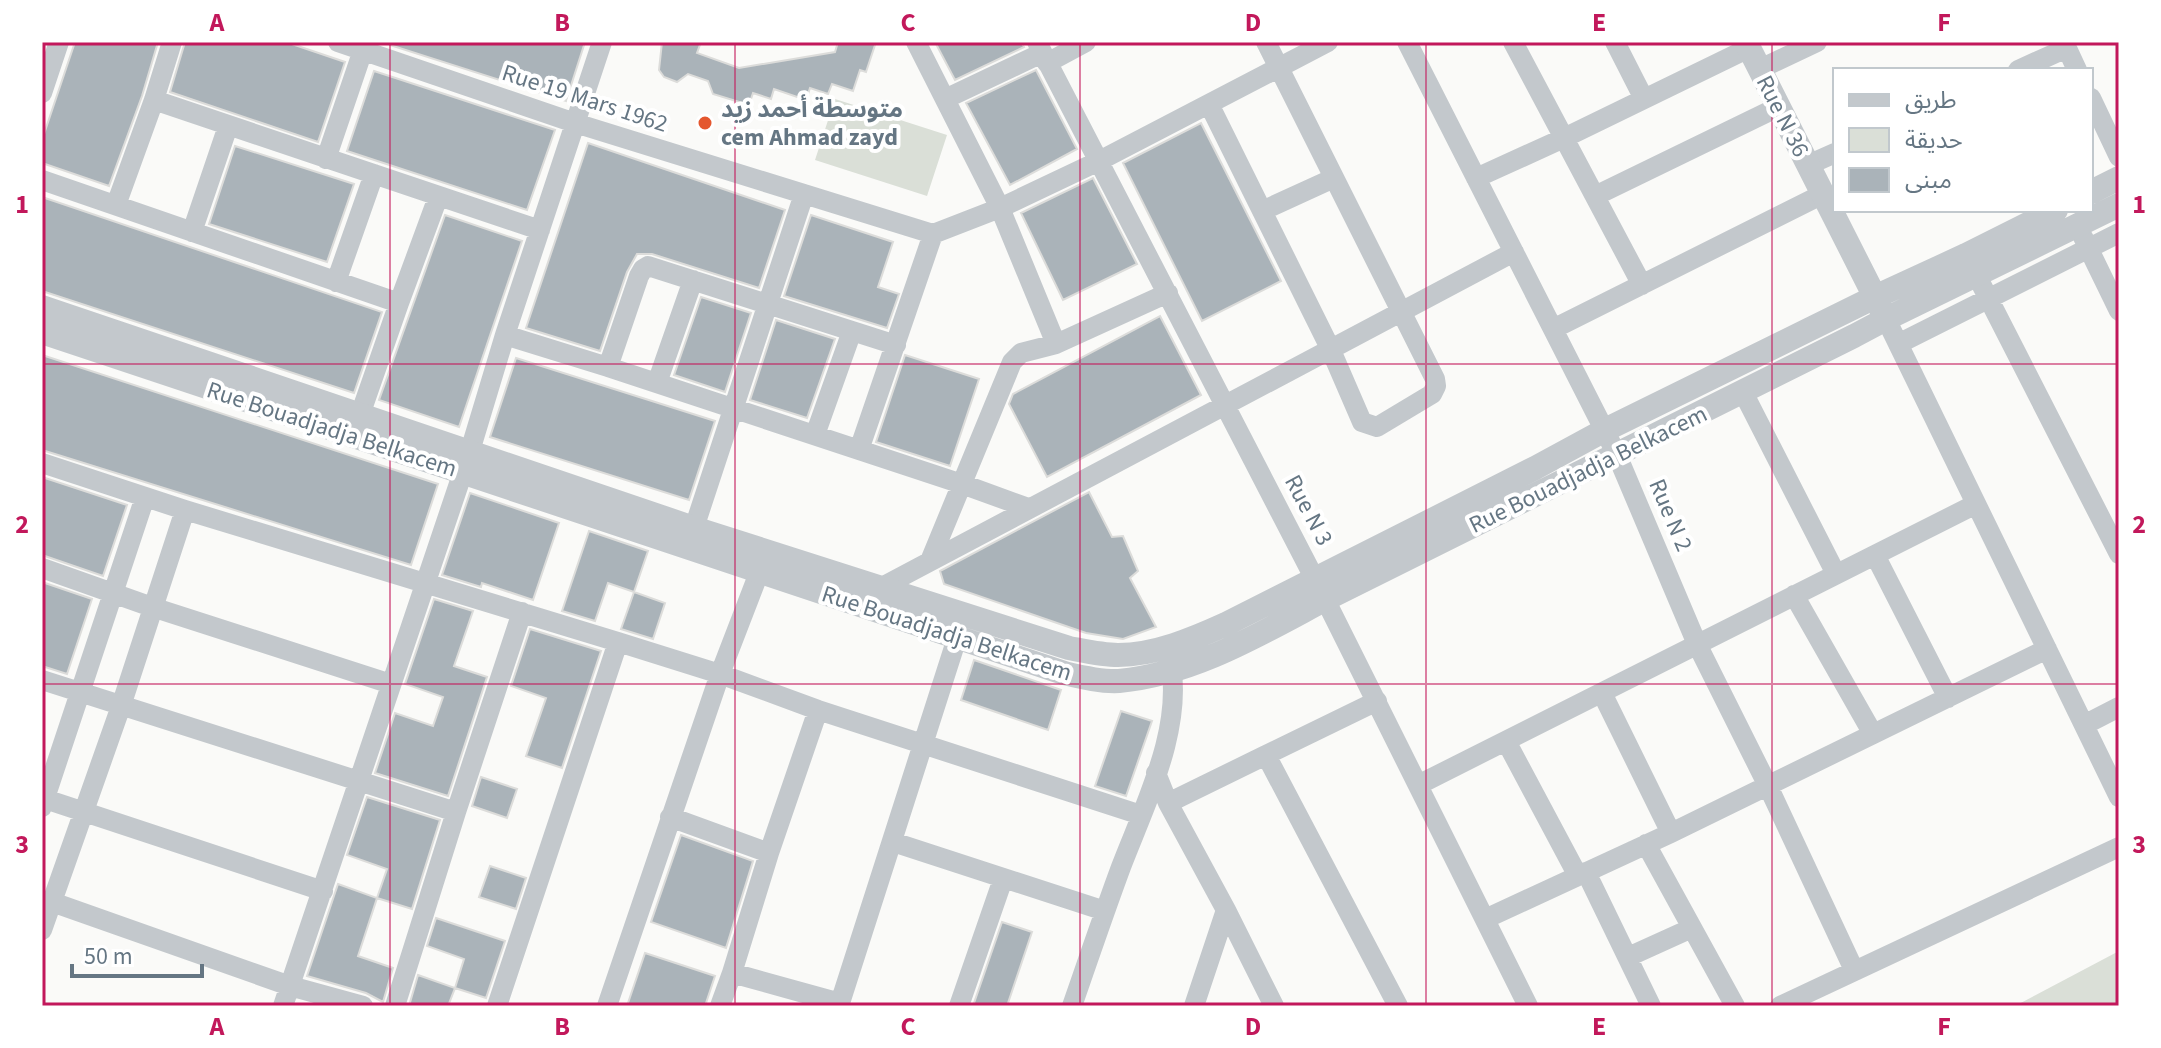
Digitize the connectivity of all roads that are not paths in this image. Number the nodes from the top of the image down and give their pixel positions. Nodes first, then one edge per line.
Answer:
1 (172, 42) edge
2 (602, 42) edge
3 (916, 42) edge
4 (1086, 42) edge
5 (1266, 42) edge
6 (1328, 42) edge
7 (1407, 42) edge
8 (1513, 42) edge
9 (1615, 42) edge
10 (1817, 42) edge
11 (347, 44) edge
12 (2065, 45) edge
13 (52, 52) edge
14 (1042, 53) edge
15 (1752, 53) edge
16 (2022, 68) edge
17 (2076, 68) edge
18 (1279, 69) junction
19 (42, 93) edge
20 (945, 99) junction
21 (1644, 99) junction
22 (154, 100) junction
23 (2093, 102) edge
24 (1209, 104) junction
25 (1778, 107) junction
26 (575, 123) junction
27 (228, 126) junction
28 (1564, 138) junction
29 (1833, 154) edge
30 (2119, 157) edge
31 (326, 159) junction
32 (1099, 161) junction
33 (1808, 165) junction
34 (374, 174) junction
35 (1334, 178) junction
36 (1476, 178) junction
37 (2119, 178) edge
38 (42, 180) edge
39 (2093, 191) edge
40 (804, 194) junction
41 (1823, 194) junction
42 (1595, 196) junction
43 (438, 197) junction
44 (116, 205) junction
45 (2119, 205) edge
46 (1000, 208) junction
47 (1262, 211) junction
48 (2052, 212) edge
49 (2078, 226) junction
50 (540, 230) junction
51 (192, 232) junction
52 (2119, 233) edge
53 (933, 234) junction
54 (2089, 248) junction
55 (1514, 252) junction
56 (1977, 276) junction
57 (693, 280) junction
58 (336, 282) junction
59 (1642, 285) junction
60 (1168, 293) junction
61 (1875, 297) junction
62 (1989, 299) junction
63 (399, 303) junction
64 (769, 305) junction
65 (42, 307) edge
66 (1402, 311) junction
67 (2119, 311) edge
68 (1886, 319) junction
69 (1553, 329) junction
70 (852, 331) junction
71 (42, 332) edge
72 (505, 335) junction
73 (1056, 344) junction
74 (1898, 344) junction
75 (896, 345) junction
76 (1330, 348) junction
77 (608, 367) junction
78 (657, 383) junction
79 (1743, 392) junction
80 (1224, 404) junction
81 (734, 408) junction
82 (360, 415) junction
83 (1605, 430) junction
84 (815, 435) junction
85 (859, 450) junction
86 (1617, 455) junction
87 (466, 461) junction
88 (42, 463) edge
89 (962, 484) junction
90 (145, 497) junction
91 (1976, 504) junction
92 (1028, 508) junction
93 (185, 510) junction
94 (694, 528) junction
95 (2119, 554) edge
96 (1875, 555) junction
97 (763, 561) junction
98 (930, 561) junction
99 (42, 568) edge
100 (1836, 574) junction
101 (425, 584) junction
102 (880, 588) junction
103 (1320, 589) junction
104 (112, 593) junction
105 (1794, 595) junction
106 (152, 607) junction
107 (522, 612) junction
108 (957, 638) junction
109 (618, 642) junction
110 (1697, 644) junction
111 (1167, 646) junction
112 (2047, 649) junction
113 (1173, 670) junction
114 (720, 674) junction
115 (42, 680) edge
116 (391, 684) junction
117 (80, 693) junction
118 (1602, 693) junction
119 (1948, 698) junction
120 (1377, 701) junction
121 (121, 706) junction
122 (2119, 707) edge
123 (818, 710) junction
124 (2084, 725) junction
125 (1873, 734) junction
126 (1506, 741) junction
127 (923, 745) junction
128 (1266, 755) junction
129 (1156, 773) junction
130 (358, 782) junction
131 (1418, 785) junction
132 (1768, 786) junction
133 (2119, 797) edge
134 (43, 801) edge
135 (1168, 803) junction
136 (83, 812) junction
137 (456, 812) junction
138 (1141, 815) junction
139 (670, 817) junction
140 (1671, 833) junction
141 (893, 842) junction
142 (1646, 844) junction
143 (2119, 847) edge
144 (769, 853) junction
145 (1582, 874) junction
146 (1003, 879) junction
147 (323, 891) junction
148 (52, 902) junction
149 (1226, 910) junction
150 (1105, 911) junction
151 (1485, 919) junction
152 (1692, 928) junction
153 (42, 930) edge
154 (1628, 957) junction
155 (1854, 970) junction
156 (732, 973) junction
157 (290, 986) junction
158 (839, 1005) edge
159 (1271, 1005) edge
160 (283, 1006) edge
161 (363, 1006) edge
162 (395, 1006) edge
163 (497, 1006) edge
164 (607, 1006) edge
165 (720, 1006) edge
166 (959, 1006) edge
167 (1072, 1006) edge
168 (1194, 1006) edge
169 (1398, 1006) edge
170 (1528, 1006) edge
171 (1651, 1006) edge
172 (1735, 1006) edge
173 (1780, 1006) edge

1 - 22 street
2 - 26 street
3 - 20 street
4 - 14 street
5 - 18 street
6 - 18 street
7 - 36 street, Rue N 2
8 - 28 street
9 - 21 street
10 - 15 street
11 - 26 street, Rue 19 Mars 1962
11 - 31 street
12 - 16 street
12 - 17 street
13 - 19 street
14 - 20 street
14 - 32 street, Rue N 3
15 - 21 street
15 - 25 street, Rue N 36
18 - 24 street
18 - 35 street
20 - 46 street
21 - 28 street
22 - 27 street
22 - 44 street
23 - 30 street
24 - 32 street
24 - 47 street
25 - 33 street, Rue N 36
25 - 42 street
26 - 40 street, Rue 19 Mars 1962
26 - 50 street
27 - 31 street
27 - 51 street
28 - 36 street
28 - 42 street
29 - 33 street
31 - 34 street
32 - 46 street
32 - 60 street, Rue N 3
33 - 41 street, Rue N 36
34 - 43 street
34 - 58 street
35 - 47 street
35 - 66 street
36 - 55 street, Rue N 2
37 - 39 street
38 - 44 street
40 - 53 street, Rue 19 Mars 1962
40 - 64 street
41 - 59 street
41 - 61 street, Rue N 36
42 - 59 street
43 - 50 street
43 - 63 street
44 - 51 street
45 - 49 street, Rue Bouadjadja Belkacem
46 - 53 street
46 - 73 street
47 - 76 street
48 - 61 street, Rue Bouadjadja Belkacem
49 - 54 street
49 - 56 street, Rue Bouadjadja Belkacem
50 - 72 street
51 - 58 street
52 - 54 street
53 - 75 street
54 - 62 street
54 - 67 street
55 - 66 street
55 - 69 street, Rue N 2
56 - 62 street
56 - 68 street, Rue Bouadjadja Belkacem
57 - 64 street
57 - 77 street
57 - 78 street
58 - 63 street
59 - 69 street
60 - 73 street
60 - 80 street, Rue N 3
61 - 68 street, Rue N 36
61 - 83 street, Rue Bouadjadja Belkacem
62 - 74 street
62 - 95 street
63 - 82 street
64 - 70 street
64 - 81 street
65 - 82 street, Rue Bouadjadja Belkacem
66 - 76 street
66 - 76 street
68 - 74 street
68 - 79 street, Rue Bouadjadja Belkacem
69 - 83 street, Rue N 2
70 - 75 street
70 - 84 street
71 - 87 street, Rue Bouadjadja Belkacem
72 - 77 street
72 - 87 street
73 - 89 street
74 - 91 street
75 - 85 street
76 - 80 street
77 - 78 street
78 - 81 street
79 - 86 street, Rue Bouadjadja Belkacem
79 - 100 street
80 - 92 street
80 - 103 street, Rue N 3
81 - 84 street
81 - 94 street
82 - 87 street, Rue Bouadjadja Belkacem
83 - 86 street, Rue N 2
83 - 103 street, Rue Bouadjadja Belkacem
84 - 85 street
85 - 89 street
86 - 103 street, Rue Bouadjadja Belkacem
86 - 110 street, Rue N 2
87 - 94 street, Rue Bouadjadja Belkacem
87 - 97 street, Rue Bouadjadja Belkacem
87 - 101 street
88 - 90 street
89 - 92 street
89 - 98 street
90 - 93 street
90 - 104 street
91 - 96 street
91 - 112 street
92 - 98 street
93 - 101 street
93 - 106 street
94 - 97 street, Rue Bouadjadja Belkacem
96 - 100 street
96 - 119 street
97 - 102 street, Rue Bouadjadja Belkacem
97 - 108 street, Rue Bouadjadja Belkacem
97 - 114 street
98 - 102 street
99 - 104 street
100 - 105 street
101 - 107 street
101 - 116 street
102 - 111 street, Rue Bouadjadja Belkacem
103 - 111 street, Rue Bouadjadja Belkacem
103 - 113 street, Rue Bouadjadja Belkacem
103 - 120 street, Rue N 3
104 - 106 street
104 - 117 street
105 - 110 street
105 - 125 street
106 - 116 street
106 - 121 street
107 - 109 street
107 - 137 street
108 - 113 street, Rue Bouadjadja Belkacem
108 - 127 street
109 - 114 street
109 - 163 street
110 - 118 street
110 - 132 street, Rue N 2
111 - 113 street
112 - 119 street
112 - 124 street
113 - 129 street
114 - 123 street
114 - 139 street
115 - 117 street
116 - 130 street
117 - 121 street
117 - 134 street
118 - 126 street
118 - 140 street
119 - 125 street
120 - 128 street
120 - 131 street, Rue N 3
121 - 130 street
121 - 136 street
122 - 124 street
123 - 127 street
123 - 144 street
124 - 133 street
125 - 132 street
126 - 131 street
126 - 145 street
127 - 138 street
127 - 141 street
128 - 135 street
128 - 169 street
129 - 135 street
129 - 138 street
130 - 137 street
130 - 147 street
131 - 151 street, Rue N 3
132 - 140 street
132 - 155 street, Rue N 2
134 - 136 street
135 - 149 street
136 - 147 street
136 - 148 street
137 - 162 street
138 - 150 street
139 - 144 street
139 - 164 street
140 - 142 street
141 - 146 street
141 - 158 street
142 - 145 street
142 - 152 street
143 - 155 street
144 - 156 street
145 - 151 street
145 - 154 street
146 - 150 street
146 - 166 street
147 - 157 street
148 - 153 street
148 - 157 street
149 - 159 street
149 - 168 street
150 - 167 street
151 - 170 street, Rue N 3
152 - 154 street
152 - 172 street
154 - 171 street
155 - 173 street
156 - 158 street
156 - 165 street
157 - 160 street
157 - 161 street

